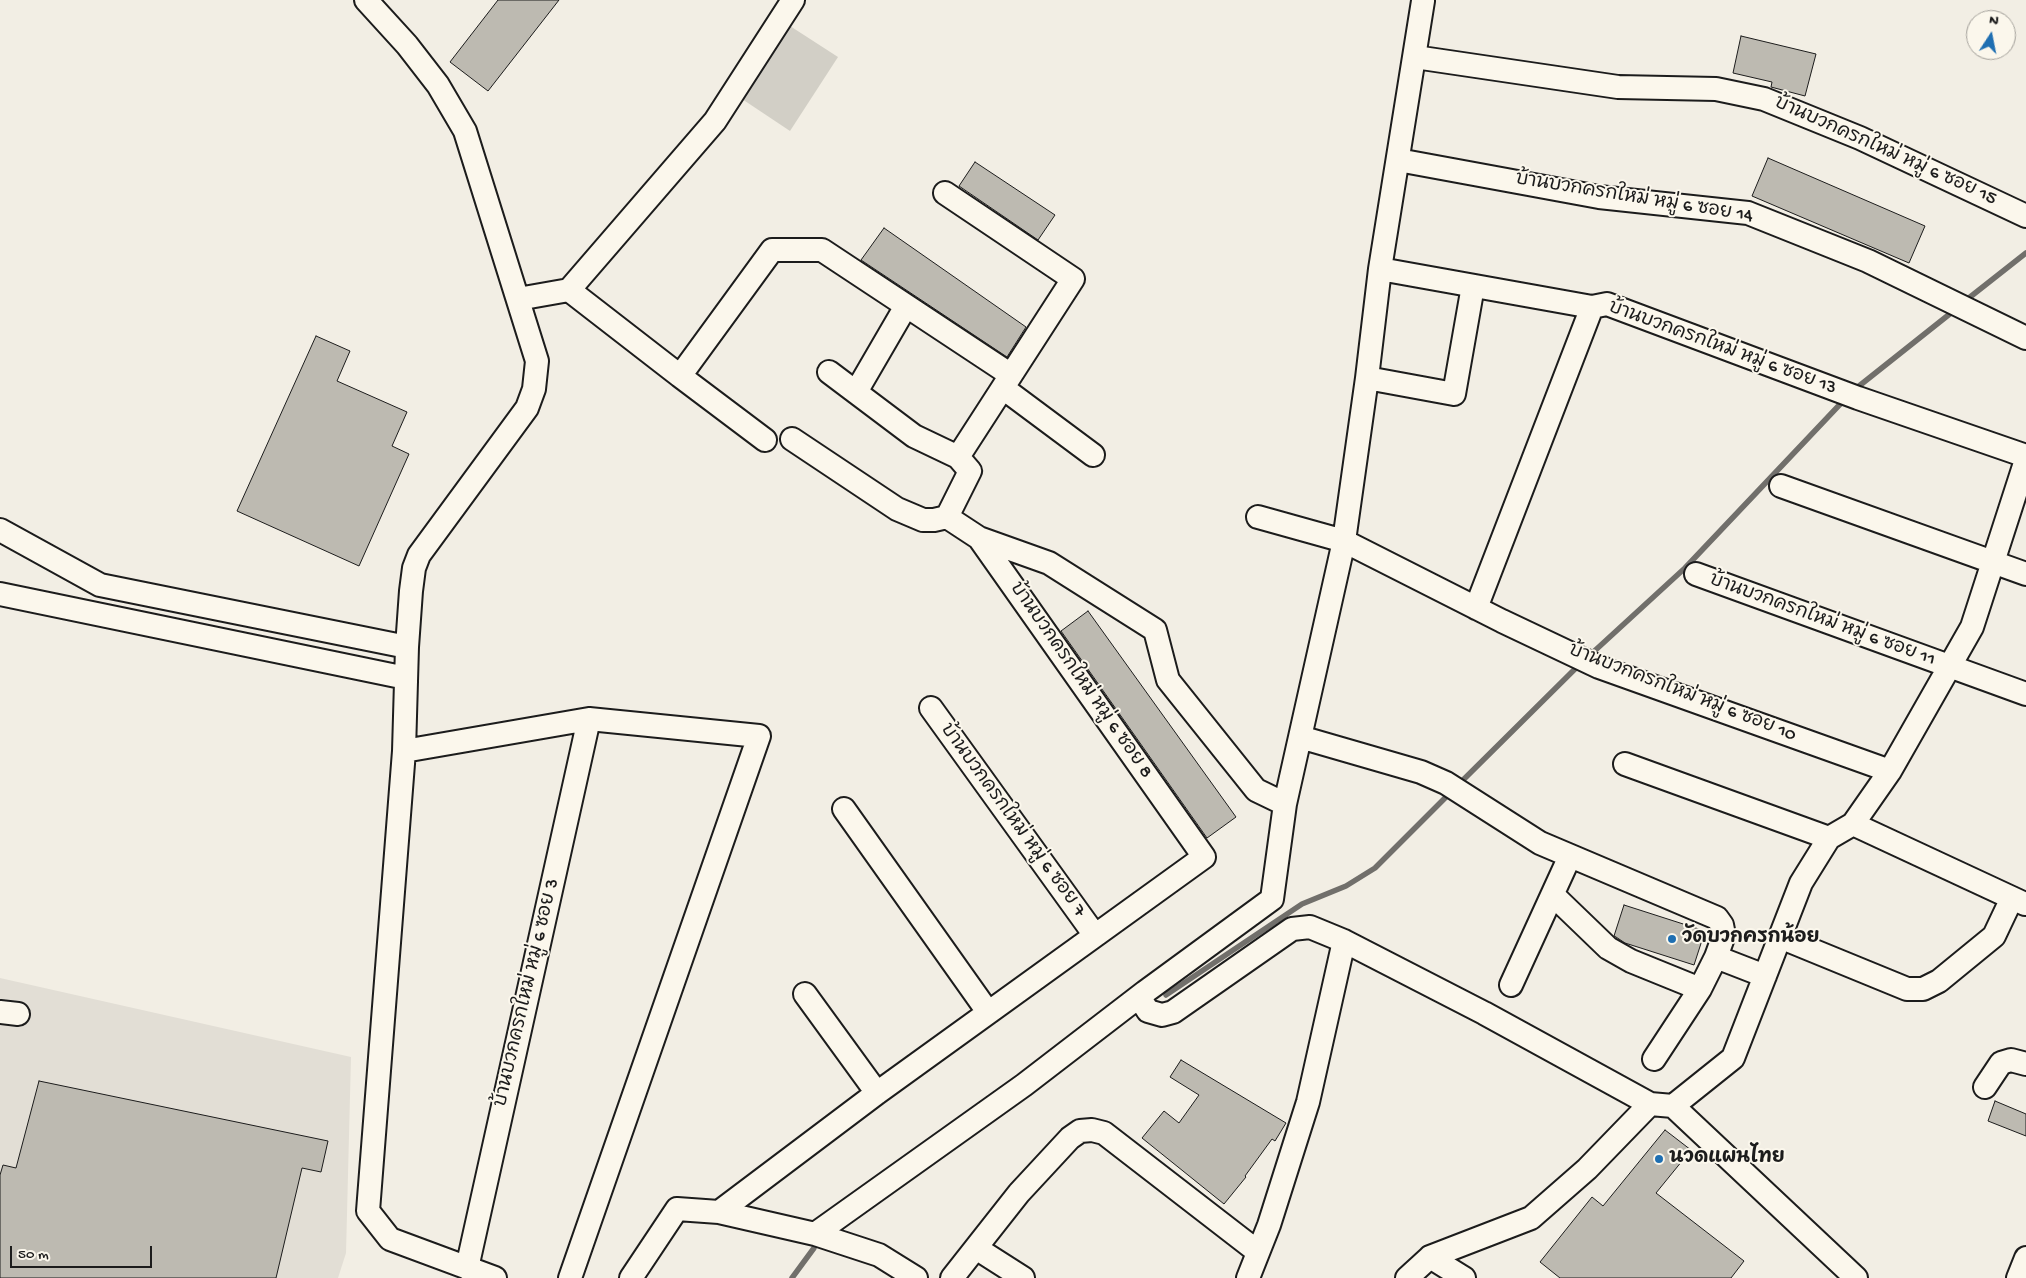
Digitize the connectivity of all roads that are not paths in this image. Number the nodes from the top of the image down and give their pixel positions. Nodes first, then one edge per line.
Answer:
1 (366, 0) edge
2 (793, 0) edge
3 (1423, 1) edge
4 (1414, 57) junction
5 (1398, 160) junction
6 (945, 193) dead end
7 (2025, 216) edge
8 (1380, 269) junction
9 (1473, 286) junction
10 (569, 290) junction
11 (518, 299) junction
12 (906, 306) junction
13 (1592, 307) junction
14 (2026, 338) edge
15 (829, 372) dead end
16 (680, 376) junction
17 (1367, 378) junction
18 (1007, 382) junction
19 (856, 392) junction
20 (792, 439) dead end
21 (765, 440) dead end
22 (1093, 455) dead end
23 (958, 457) junction
24 (2026, 458) edge
25 (1780, 486) dead end
26 (947, 516) junction
27 (1258, 517) dead end
28 (0, 530) edge
29 (979, 538) junction
30 (1344, 541) junction
31 (1993, 563) junction
32 (1696, 574) dead end
33 (2026, 574) edge
34 (0, 594) edge
35 (1476, 608) junction
36 (406, 647) junction
37 (1948, 667) junction
38 (406, 678) junction
39 (2026, 694) edge
40 (931, 708) dead end
41 (589, 719) junction
42 (1300, 737) junction
43 (404, 751) junction
44 (1625, 764) dead end
45 (1890, 771) junction
46 (1285, 804) junction
47 (844, 808) dead end
48 (1853, 824) junction
49 (1829, 838) junction
50 (1570, 856) junction
51 (1553, 894) junction
52 (2019, 901) edge
53 (1094, 934) junction
54 (1780, 937) junction
55 (1344, 941) junction
56 (1716, 957) junction
57 (1765, 976) junction
58 (1511, 985) dead end
59 (1700, 989) junction
60 (805, 994) dead end
61 (1138, 997) junction
62 (988, 1012) junction
63 (1654, 1059) dead end
64 (2026, 1064) edge
65 (1985, 1086) dead end
66 (877, 1093) junction
67 (1650, 1104) junction
68 (1673, 1106) junction
69 (719, 1212) junction
70 (815, 1234) junction
71 (976, 1248) junction
72 (1258, 1252) junction
73 (1430, 1257) junction
74 (2026, 1258) edge
75 (467, 1268) junction
76 (495, 1278) edge
77 (570, 1278) edge
78 (631, 1278) edge
79 (916, 1278) edge
80 (952, 1278) edge
81 (1024, 1278) edge
82 (1248, 1278) edge
83 (1407, 1278) edge
84 (1464, 1278) edge
85 (1856, 1278) edge
86 (2018, 1278) edge

1 - 11 street
2 - 10 street
3 - 4 street
4 - 5 street
4 - 7 street, บ้านบวกครกใหม่ หมู่ 6 ซอย 15
5 - 8 street
5 - 14 street, บ้านบวกครกใหม่ หมู่ 6 ซอย 14
6 - 18 street
8 - 9 street, บ้านบวกครกใหม่ หมู่ 6 ซอย 13
8 - 17 street
9 - 13 street, บ้านบวกครกใหม่ หมู่ 6 ซอย 13
9 - 17 street
10 - 11 street
10 - 16 street
11 - 36 street
12 - 16 street
12 - 18 street
12 - 19 street
13 - 24 street, บ้านบวกครกใหม่ หมู่ 6 ซอย 13
13 - 35 street
15 - 19 street
16 - 21 street
17 - 30 street
18 - 22 street
18 - 23 street
19 - 23 street
20 - 26 street
23 - 26 street
24 - 31 street
25 - 31 street
26 - 29 street, บ้านบวกครกใหม่ หมู่ 6 ซอย 8
27 - 30 street, บ้านบวกครกใหม่ หมู่ 6 ซอย 10
28 - 36 street
29 - 46 street
29 - 53 street, บ้านบวกครกใหม่ หมู่ 6 ซอย 8
30 - 35 street, บ้านบวกครกใหม่ หมู่ 6 ซอย 10
30 - 42 street
31 - 33 street
31 - 37 street
32 - 37 street, บ้านบวกครกใหม่ หมู่ 6 ซอย 11
34 - 38 street
35 - 45 street, บ้านบวกครกใหม่ หมู่ 6 ซอย 10
36 - 38 street
37 - 39 street, บ้านบวกครกใหม่ หมู่ 6 ซอย 11
37 - 45 street
38 - 43 street
40 - 53 street, บ้านบวกครกใหม่ หมู่ 6 ซอย 7
41 - 43 street
41 - 75 street, บ้านบวกครกใหม่ หมู่ 6 ซอย 3
41 - 77 street
42 - 46 street
42 - 50 street
43 - 75 street
44 - 49 street
45 - 48 street
46 - 61 street
47 - 62 street
48 - 49 street
48 - 52 street
49 - 54 street
50 - 51 street
50 - 56 street
51 - 58 street
51 - 59 street
52 - 54 street
53 - 62 street
54 - 57 street
55 - 61 street
55 - 67 street
55 - 72 street
56 - 57 street
56 - 59 street
57 - 68 street
59 - 63 street
60 - 66 street
61 - 70 street
62 - 66 street
64 - 65 street
66 - 69 street
67 - 68 street
67 - 73 street
68 - 85 street
69 - 70 street
69 - 78 street
70 - 79 street
71 - 72 street
71 - 80 street
71 - 81 street
72 - 82 street
73 - 83 street
73 - 84 street
74 - 86 street
75 - 76 street

